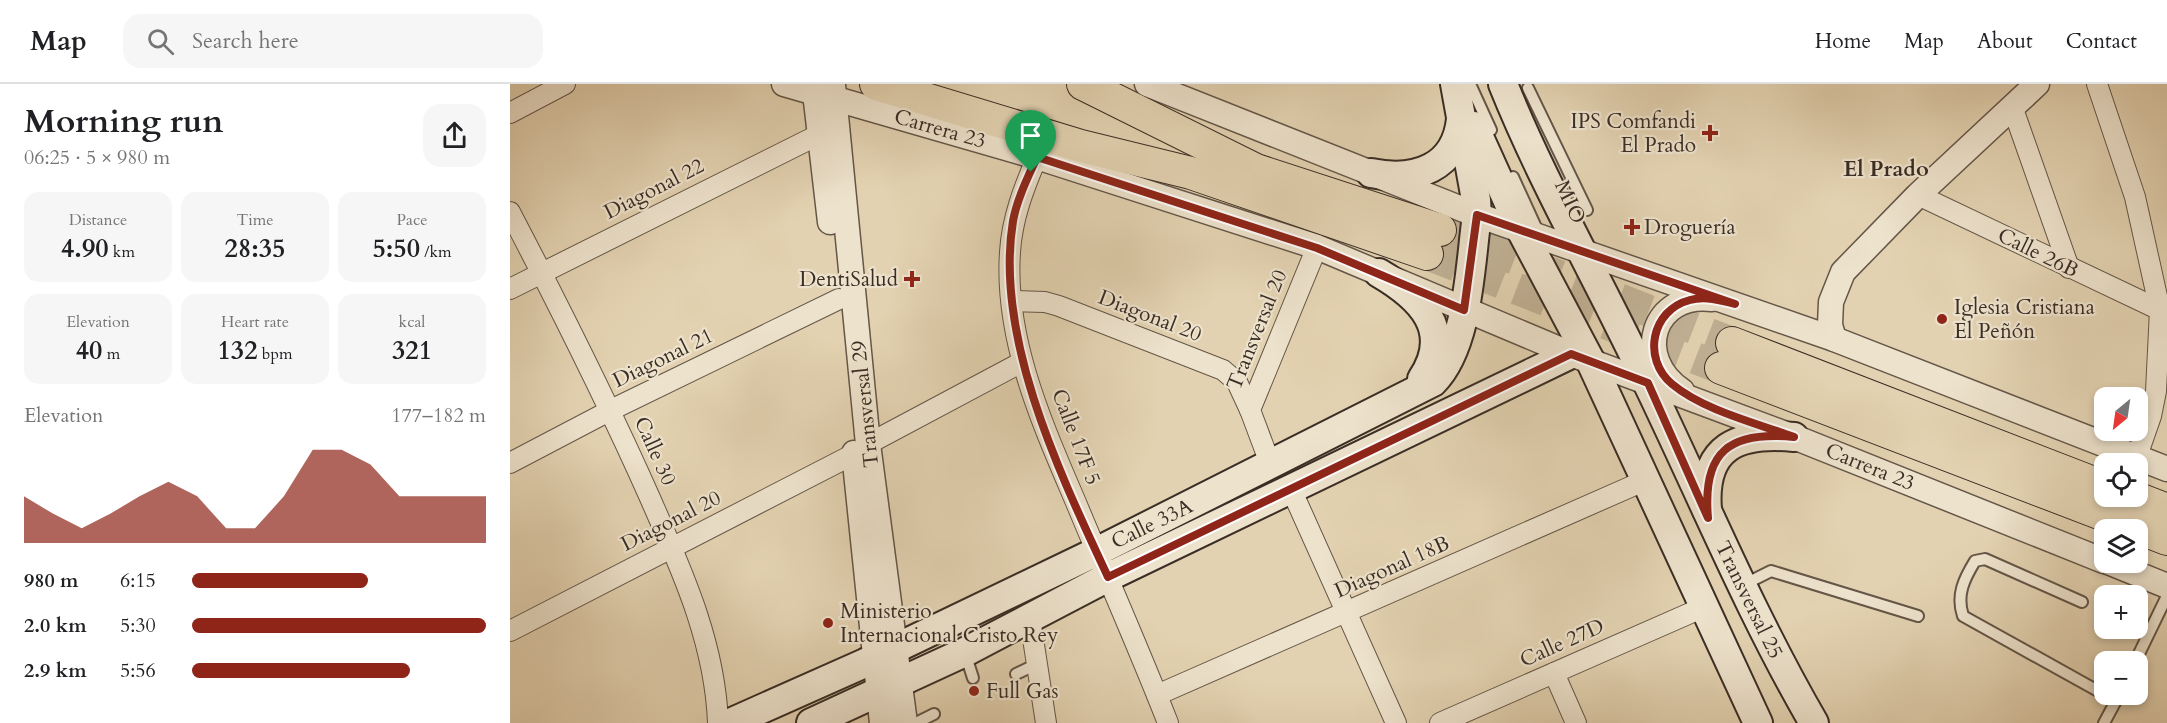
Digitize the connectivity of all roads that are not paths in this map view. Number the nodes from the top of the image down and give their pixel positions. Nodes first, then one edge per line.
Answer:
1 (565, 84) edge
2 (784, 84) edge
3 (1083, 84) edge
4 (1148, 84) edge
5 (1455, 84) edge
6 (1470, 84) edge
7 (2037, 84) edge
8 (2097, 84) edge
9 (886, 86) edge
10 (824, 89) edge
11 (1514, 89) edge
12 (2013, 106) junction
13 (510, 113) edge
14 (1462, 113) junction
15 (820, 134) junction
16 (1494, 136) dead end
17 (1037, 157) junction
18 (1508, 167) dead end
19 (1371, 173) junction
20 (1918, 195) junction
21 (1587, 210) dead end
22 (510, 212) edge
23 (1477, 215) junction
24 (1552, 244) junction
25 (1317, 248) junction
26 (2069, 268) junction
27 (542, 273) junction
28 (1379, 273) junction
29 (510, 289) edge
30 (1570, 297) dead end
31 (839, 299) junction
32 (1011, 301) junction
33 (1735, 304) junction
34 (1464, 310) junction
35 (2160, 310) junction
36 (1834, 339) junction
37 (1726, 355) tunnel mouth
38 (1589, 361) junction
39 (1022, 362) junction
40 (1640, 386) junction
41 (1397, 399) junction
42 (1702, 402) junction
43 (611, 410) junction
44 (1250, 410) junction
45 (1794, 437) junction
46 (861, 449) junction
47 (2129, 453) edge
48 (2138, 453) edge
49 (2148, 461) edge
50 (510, 463) edge
51 (1271, 466) junction
52 (2167, 469) edge
53 (1646, 480) junction
54 (1681, 483) dead end
55 (2082, 487) edge
56 (1291, 489) junction
57 (2148, 503) edge
58 (2167, 510) edge
59 (1708, 518) junction
60 (2167, 539) edge
61 (672, 548) junction
62 (1096, 552) junction
63 (2094, 557) edge
64 (2134, 573) edge
65 (1108, 577) junction
66 (1743, 585) junction
67 (2167, 586) edge
68 (2167, 596) edge
69 (2082, 602) dead end
70 (1704, 607) junction
71 (1348, 613) junction
72 (1918, 616) dead end
73 (1030, 619) junction
74 (510, 631) edge
75 (2140, 651) edge
76 (965, 652) junction
77 (885, 653) junction
78 (1037, 664) junction
79 (1554, 673) junction
80 (1016, 674) dead end
81 (973, 678) dead end
82 (2094, 686) edge
83 (889, 688) junction
84 (1157, 696) junction
85 (2113, 705) edge
86 (934, 714) dead end
87 (718, 723) edge
88 (730, 723) edge
89 (810, 723) edge
90 (882, 723) edge
91 (905, 723) edge
92 (916, 723) edge
93 (1046, 723) edge
94 (1168, 723) edge
95 (1396, 723) edge
96 (1440, 723) edge
97 (1576, 723) edge
98 (1758, 723) edge
99 (1771, 723) edge
100 (1803, 723) edge
101 (1814, 723) edge
102 (2104, 723) edge

1 - 13 street
2 - 10 street, Carrera 23
3 - 9 main road, Carrera 23
4 - 19 street
5 - 14 main road, Transversal 25
5 - 24 main road, Transversal 25
6 - 16 lane
7 - 12 street
8 - 35 street
10 - 15 street, Transversal 29
10 - 17 street, Carrera 23
10 - 46 street, Transversal 29
11 - 21 lane
11 - 24 main road, Transversal 25
12 - 20 street
12 - 26 street
14 - 19 main road
14 - 23 main road, Transversal 25
15 - 27 street, Diagonal 22
15 - 31 street, Transversal 29
17 - 25 street, Carrera 23
17 - 32 street, Calle 17F 5
18 - 24 lane, MIO
19 - 23 street
20 - 26 street, Calle 26B
20 - 36 street
22 - 27 street, Calle 30
23 - 24 street
23 - 34 main road, Transversal 25
24 - 33 street
24 - 38 main road, Transversal 25
24 - 40 main road, Transversal 25
25 - 28 street, Carrera 23
25 - 44 street, Transversal 20
26 - 35 street, Calle 26B
27 - 29 street, Diagonal 22
27 - 43 street, Calle 30
28 - 34 street, Carrera 23
28 - 41 main road
30 - 38 lane
31 - 43 street, Diagonal 21
31 - 46 street, Transversal 29
32 - 39 street, Calle 17F 5
32 - 44 street, Diagonal 20
33 - 36 street
33 - 42 street
34 - 38 street, Carrera 23
34 - 41 main road, Calle 33A
35 - 48 street
36 - 47 street
37 - 55 main road
38 - 40 street, Carrera 23
38 - 53 main road, Transversal 25
38 - 56 main road, Calle 33A
38 - 99 lane
39 - 46 street, Diagonal 20
39 - 62 street, Calle 17F 5
40 - 42 street, Carrera 23
40 - 59 main road, Transversal 25
41 - 51 main road, Calle 33A
42 - 45 street, Carrera 23
43 - 50 street, Diagonal 21
43 - 61 street, Calle 30
44 - 51 street, Transversal 20
45 - 59 main road
45 - 63 street, Carrera 23
46 - 61 street, Diagonal 20
46 - 77 street, Transversal 29
49 - 52 street
51 - 62 main road, Calle 33A
53 - 70 main road, Transversal 25
53 - 71 street, Diagonal 18B
54 - 100 lane
55 - 60 main road
56 - 65 main road, Calle 33A
56 - 71 street
57 - 58 main road
59 - 66 main road, Transversal 25
61 - 74 street, Diagonal 20
61 - 87 street, Calle 30
62 - 65 street, Calle 17F 5
62 - 77 main road, Calle 33A
64 - 67 street, Carrera 23
65 - 73 main road, Calle 33A
65 - 84 street, Calle 17F 5
66 - 72 lane
66 - 101 main road, Transversal 25
68 - 75 lane
69 - 82 lane
70 - 79 street, Calle 27D
70 - 98 main road, Transversal 25
71 - 84 street, Diagonal 18B
71 - 95 street
73 - 76 main road, Calle 33A
73 - 78 street
76 - 81 lane
76 - 83 main road, Calle 33A
77 - 83 street, Transversal 29
77 - 88 main road, Calle 33A
78 - 80 lane
78 - 93 street
79 - 96 street, Calle 27D
79 - 97 street
83 - 89 main road, Calle 33A
83 - 90 street, Transversal 29
83 - 91 street, Transversal 29
84 - 94 street, Calle 17F 5
85 - 102 lane
86 - 92 lane

